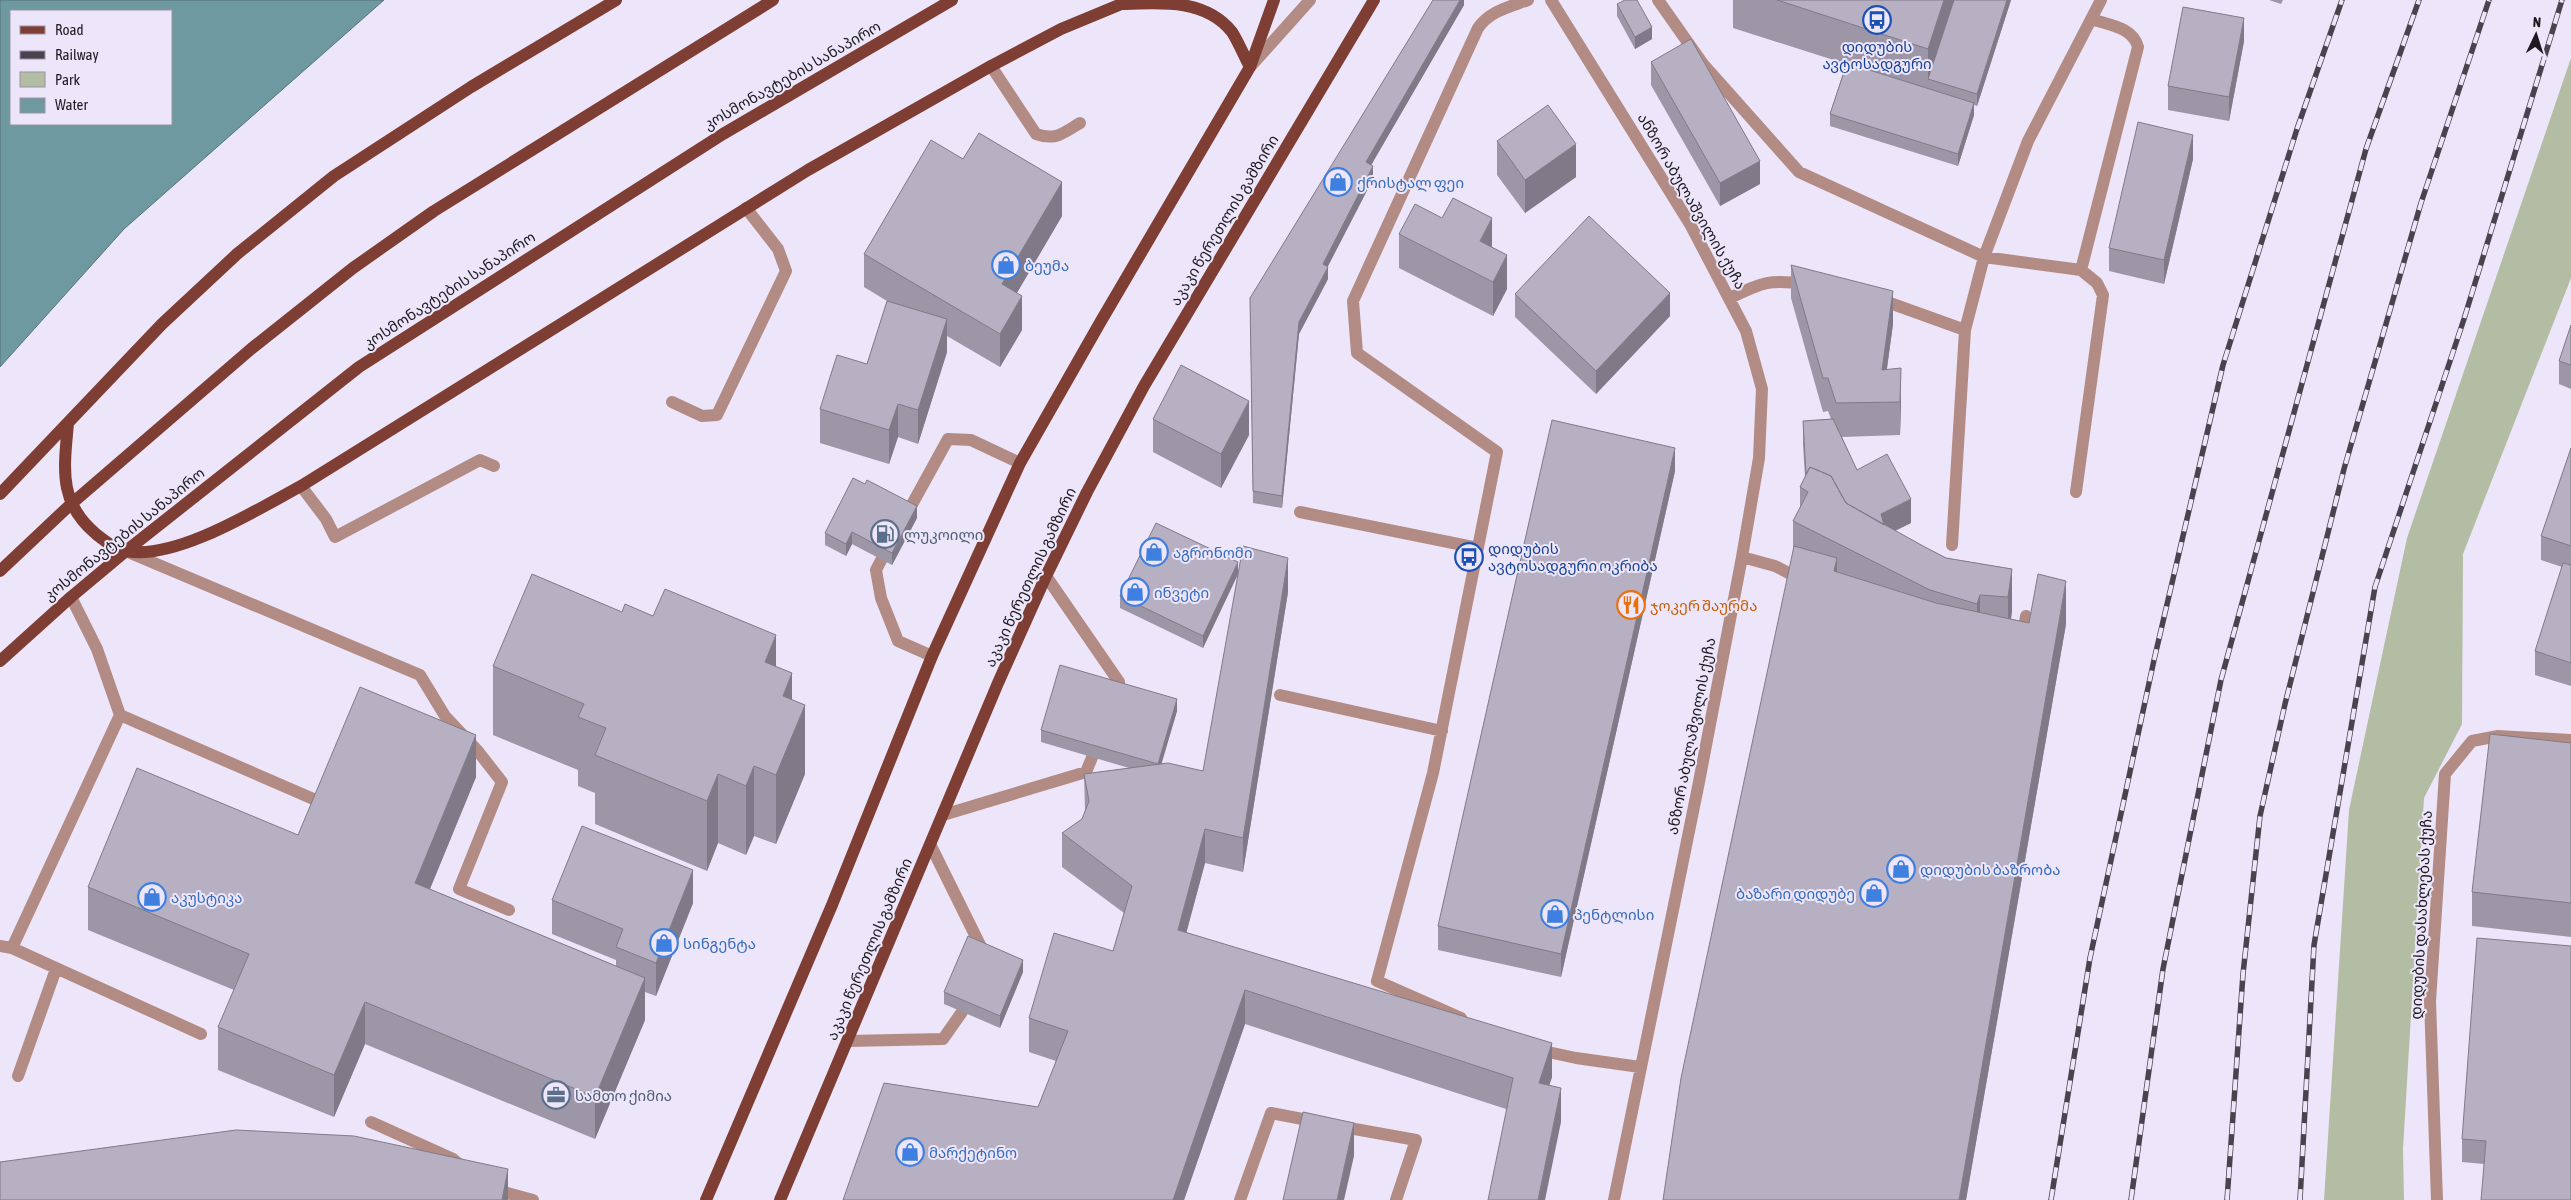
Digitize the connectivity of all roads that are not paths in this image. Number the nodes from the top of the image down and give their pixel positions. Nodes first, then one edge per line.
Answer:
1 (616, 0) edge
2 (773, 0) edge
3 (952, 0) edge
4 (1274, 0) edge
5 (1310, 0) edge
6 (1374, 0) edge
7 (1528, 0) edge
8 (1551, 0) edge
9 (1658, 0) edge
10 (2101, 0) edge
11 (1128, 2) edge
12 (2091, 19) junction
13 (991, 66) junction
14 (1250, 67) junction
15 (1080, 123) dead end
16 (746, 208) junction
17 (1984, 256) junction
18 (2081, 270) junction
19 (1824, 286) edge
20 (1861, 292) edge
21 (1730, 298) junction
22 (1965, 330) junction
23 (672, 402) dead end
24 (68, 424) junction
25 (1020, 463) junction
26 (494, 466) dead end
27 (301, 486) junction
28 (2076, 492) dead end
29 (0, 494) edge
30 (70, 504) junction
31 (1300, 512) dead end
32 (1952, 545) dead end
33 (1478, 548) junction
34 (126, 551) junction
35 (1742, 557) junction
36 (0, 571) edge
37 (1046, 576) junction
38 (1818, 587) edge
39 (71, 596) junction
40 (2026, 616) dead end
41 (2020, 650) edge
42 (932, 656) junction
43 (0, 661) edge
44 (1280, 695) dead end
45 (1111, 708) edge
46 (120, 716) junction
47 (1442, 731) junction
48 (1102, 734) edge
49 (2571, 740) edge
50 (318, 801) edge
51 (944, 815) junction
52 (931, 846) junction
53 (509, 910) dead end
54 (6, 947) edge
55 (986, 957) edge
56 (56, 968) junction
57 (962, 1012) edge
58 (1476, 1024) edge
59 (201, 1034) dead end
60 (847, 1042) junction
61 (1521, 1044) edge
62 (1640, 1067) junction
63 (18, 1076) dead end
64 (371, 1122) dead end
65 (467, 1172) edge
66 (482, 1186) edge
67 (533, 1200) edge
68 (706, 1200) edge
69 (780, 1200) edge
70 (1240, 1200) edge
71 (1396, 1200) edge
72 (1614, 1200) edge
73 (2437, 1200) edge

1 - 24 main road
2 - 30 main road
3 - 34 main road, კოსმონავტების სანაპირო
4 - 14 main road
5 - 14 street
6 - 37 main road, აკაკი წერეთლის გამზირი
7 - 33 street
8 - 21 street, ანზორ აბულაშვილის ქუჩა
9 - 17 street
10 - 12 street
11 - 13 main road
11 - 14 main road
12 - 17 street
12 - 18 street
13 - 15 street
13 - 16 main road
14 - 25 main road
16 - 23 street
16 - 27 main road
17 - 18 street
17 - 22 street
18 - 28 street
19 - 21 street
20 - 22 street
21 - 35 street, ანზორ აბულაშვილის ქუჩა
22 - 32 street
24 - 29 main road
24 - 30 main road
25 - 42 main road
25 - 42 street
26 - 27 street
27 - 34 main road
30 - 34 main road
30 - 36 main road
31 - 33 street
33 - 47 street
34 - 39 main road, კოსმონავტების სანაპირო
34 - 53 street
35 - 38 street
35 - 62 street, ანზორ აბულაშვილის ქუჩა
37 - 45 street
37 - 51 main road, აკაკი წერეთლის გამზირი
39 - 43 main road, კოსმონავტების სანაპირო
39 - 46 street
40 - 41 street
42 - 68 main road
44 - 47 street
46 - 50 street
46 - 54 street
47 - 58 street
48 - 51 street
49 - 73 street, დიდუბის დასახლებას ქუჩა
51 - 52 main road, აკაკი წერეთლის გამზირი
52 - 55 street
52 - 60 main road, აკაკი წერეთლის გამზირი
54 - 56 street
56 - 59 street
56 - 63 street
57 - 60 street
60 - 69 main road, აკაკი წერეთლის გამზირი
61 - 62 street
62 - 72 street, ანზორ აბულაშვილის ქუჩა
64 - 65 street
66 - 67 street
70 - 71 street

